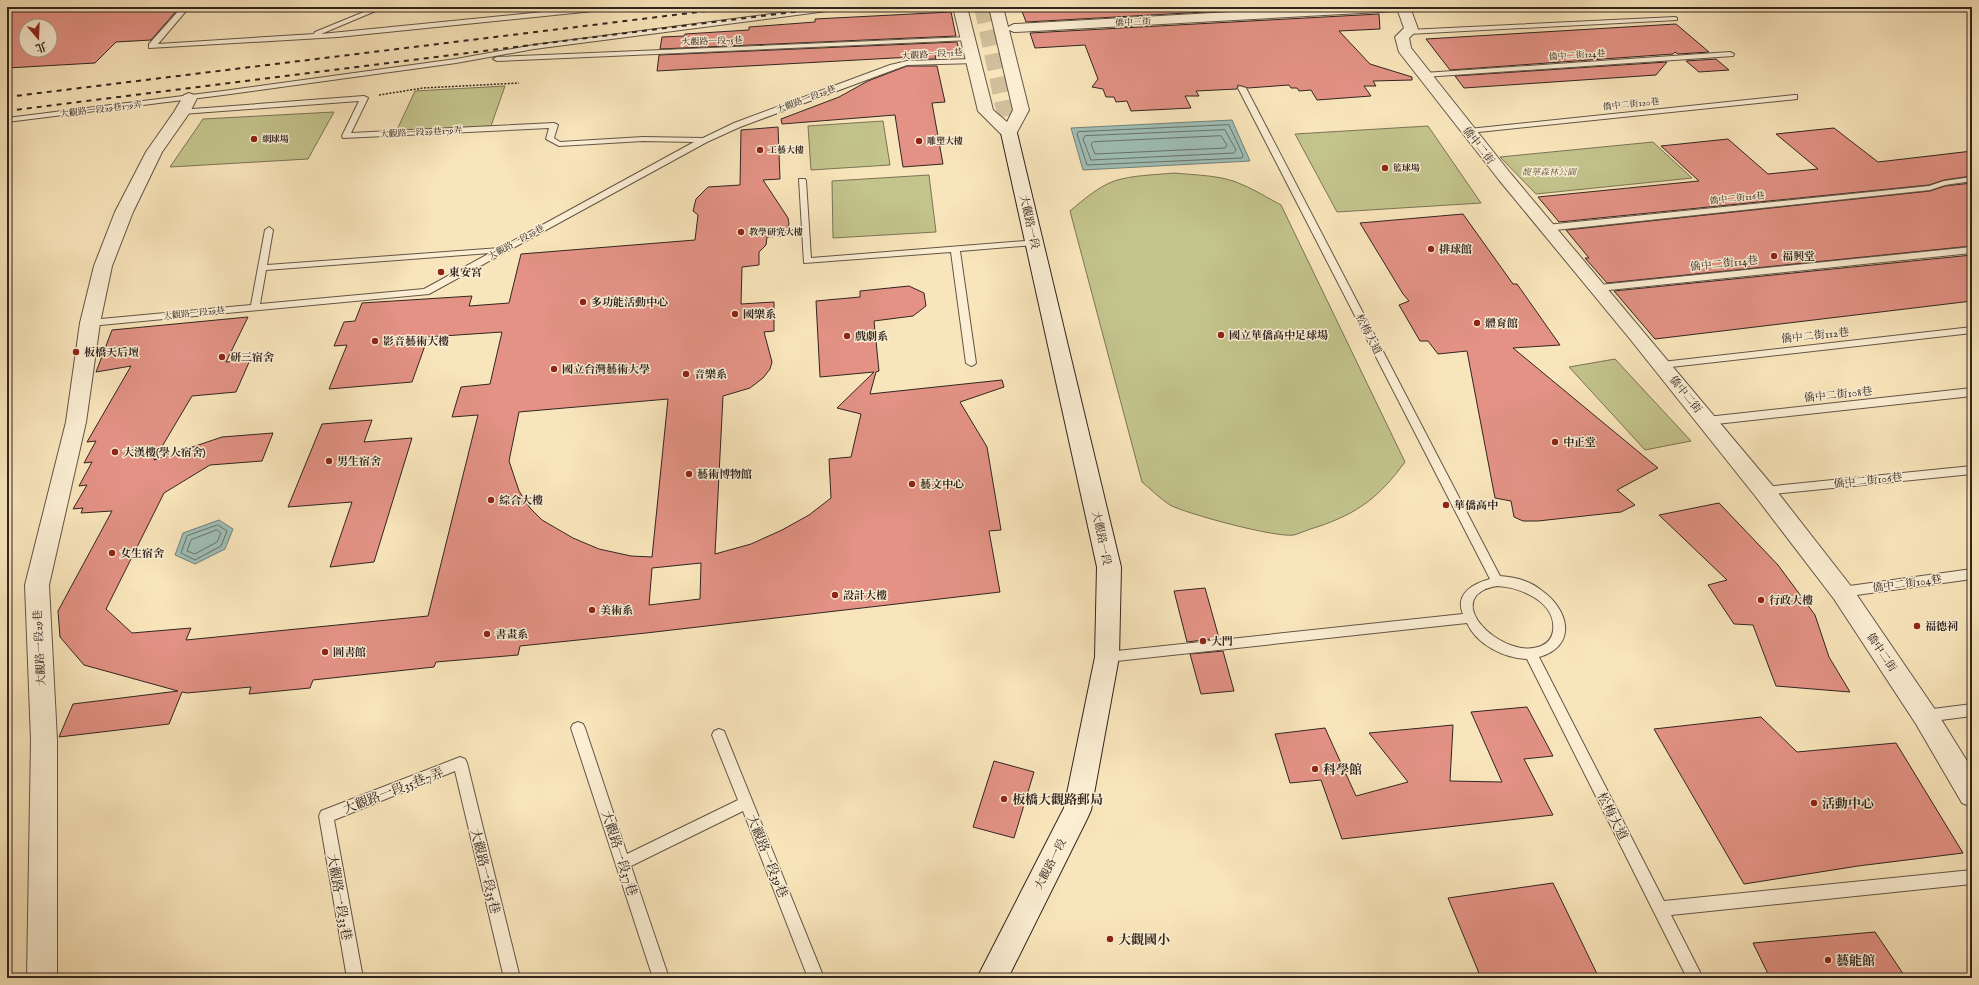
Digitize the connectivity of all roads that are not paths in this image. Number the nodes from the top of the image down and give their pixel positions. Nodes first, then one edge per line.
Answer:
1 (217, 7) edge
2 (382, 7) edge
3 (613, 7) edge
4 (842, 7) edge
5 (960, 7) edge
6 (996, 7) edge
7 (1003, 7) edge
8 (1396, 7) edge
9 (1403, 7) edge
10 (185, 8) edge
11 (1675, 19) dead end
12 (1014, 28) junction
13 (1408, 32) junction
14 (311, 35) junction
15 (968, 39) junction
16 (1007, 50) junction
17 (1730, 54) dead end
18 (456, 61) junction
19 (972, 61) junction
20 (893, 67) joint
21 (1424, 75) junction
22 (1242, 88) dead end
23 (1794, 97) dead end
24 (185, 105) junction
25 (7, 120) edge
26 (1469, 132) junction
27 (1009, 133) junction
28 (704, 140) junction
29 (1972, 179) edge
30 (802, 181) dead end
31 (1546, 228) junction
32 (269, 230) dead end
33 (1034, 242) junction
34 (955, 249) junction
35 (501, 250) junction
36 (1972, 250) edge
37 (262, 268) junction
38 (1598, 288) junction
39 (255, 307) junction
40 (90, 323) junction
41 (1972, 330) edge
42 (971, 363) dead end
43 (1662, 365) junction
44 (1972, 392) edge
45 (1707, 420) junction
46 (1972, 470) edge
47 (1764, 491) junction
48 (1972, 574) edge
49 (1497, 581) junction
50 (1842, 592) junction
51 (1469, 618) junction
52 (1531, 654) junction
53 (1108, 656) junction
54 (1972, 710) edge
55 (1926, 716) junction
56 (578, 728) dead end
57 (719, 735) dead end
58 (460, 764) joint
59 (1972, 794) edge
60 (747, 802) junction
61 (326, 816) joint
62 (623, 863) junction
63 (1972, 877) edge
64 (1660, 908) junction
65 (42, 978) edge
66 (354, 978) edge
67 (512, 978) edge
68 (661, 978) edge
69 (816, 978) edge
70 (992, 978) edge
71 (1695, 978) edge

1 - 10 lane
2 - 14 lane
3 - 14 lane
4 - 18 lane
5 - 15 street
6 - 16 street
7 - 12 street
8 - 12 street, 僑中三街
9 - 13 street, 僑中二街
10 - 14 lane
11 - 13 lane
12 - 16 street
13 - 21 street, 僑中二街
15 - 18 lane, 大觀路一段75巷
15 - 19 street
16 - 27 street
17 - 21 lane, 僑中二街124巷
18 - 24 lane, 大觀路一段29巷179弄
19 - 20 lane, 大觀路一段71巷
19 - 27 street
20 - 28 lane, 大觀路一段29巷
21 - 26 street, 僑中二街
22 - 49 lane, 松梅大道
23 - 26 lane, 僑中二街120巷
24 - 25 lane, 大觀路一段29巷179弄
24 - 28 lane, 大觀路一段29巷179弄
24 - 40 street, 大觀路一段29巷
26 - 31 street, 僑中二街
27 - 33 street, 大觀路一段
28 - 35 lane, 大觀路一段29巷
29 - 31 lane, 僑中二街116巷
30 - 34 lane
31 - 38 street, 僑中二街
32 - 37 lane
33 - 34 lane
33 - 53 street, 大觀路一段
34 - 42 lane
35 - 37 lane
35 - 39 lane, 大觀路一段29巷
36 - 38 lane, 僑中二街114巷
37 - 39 lane
38 - 43 street, 僑中二街
39 - 40 lane, 大觀路一段29巷
40 - 65 street, 大觀路一段29巷
41 - 43 lane, 僑中二街112巷
43 - 45 street, 僑中二街
44 - 45 lane, 僑中二街108巷
45 - 47 street, 僑中二街
46 - 47 lane, 僑中二街106巷
47 - 50 street, 僑中二街
48 - 50 lane, 僑中二街104巷
49 - 51 lane
49 - 52 lane
50 - 55 street, 僑中二街
51 - 52 lane
51 - 53 lane
52 - 64 lane, 松梅大道
53 - 70 street, 大觀路一段
54 - 55 lane
55 - 59 street, 僑中二街
56 - 62 lane, 大觀路一段37巷
57 - 60 lane, 大觀路一段39巷
58 - 61 lane, 大觀路一段35巷7弄
58 - 67 lane, 大觀路一段35巷
60 - 62 lane
60 - 69 lane, 大觀路一段39巷
61 - 66 lane, 大觀路一段33巷
62 - 68 lane, 大觀路一段37巷
63 - 64 lane
64 - 71 lane, 松梅大道

